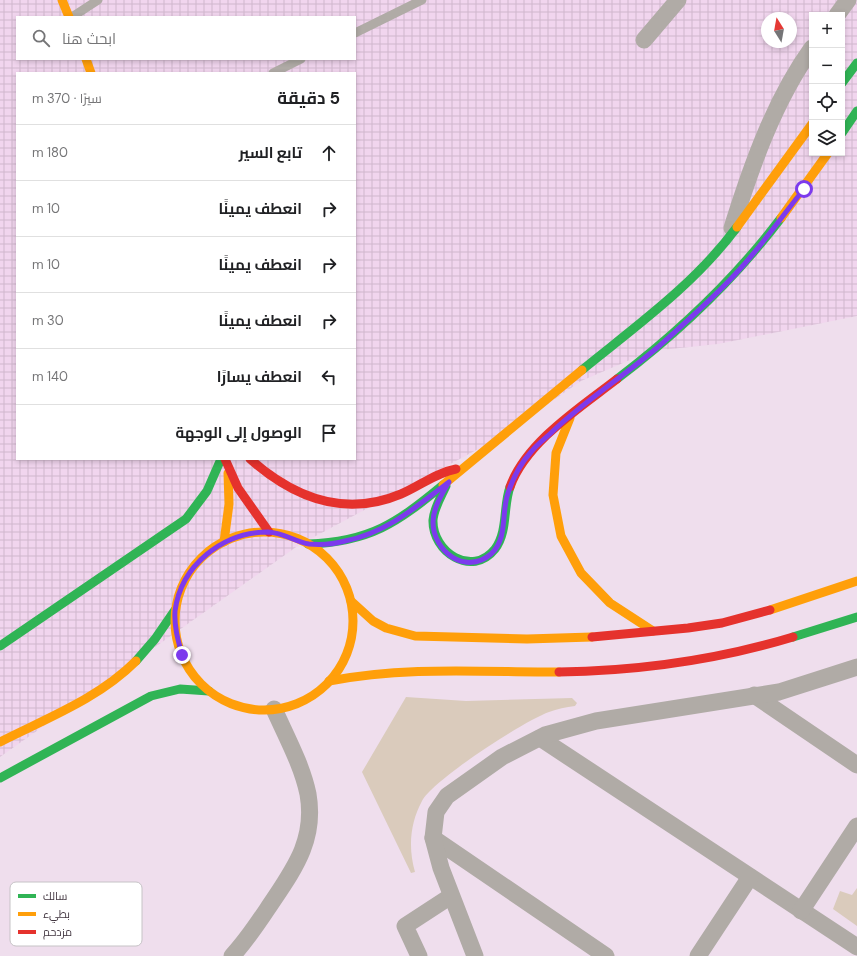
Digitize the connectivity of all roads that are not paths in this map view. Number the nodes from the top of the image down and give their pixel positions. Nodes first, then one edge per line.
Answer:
1 (62, 0) edge
2 (98, 0) edge
3 (422, 0) edge
4 (848, 0) edge
5 (669, 4) edge
6 (839, 12) edge
7 (69, 16) edge
8 (74, 16) edge
9 (356, 33) edge
10 (644, 40) dead end
11 (809, 53) edge
12 (86, 60) edge
13 (300, 60) edge
14 (857, 63) edge
15 (91, 72) edge
16 (275, 72) edge
17 (845, 79) edge
18 (857, 111) edge
19 (809, 128) edge
20 (845, 129) edge
21 (826, 156) edge
22 (728, 239) junction
23 (572, 414) junction
24 (251, 460) edge
25 (224, 461) edge
26 (465, 468) junction
27 (449, 482) junction
28 (269, 532) junction
29 (224, 542) junction
30 (308, 544) junction
31 (857, 581) edge
32 (351, 601) junction
33 (175, 610) junction
34 (857, 617) edge
35 (653, 631) junction
36 (0, 646) edge
37 (857, 668) edge
38 (329, 681) junction
39 (209, 691) junction
40 (754, 695) junction
41 (274, 709) junction
42 (540, 738) junction
43 (0, 742) edge
44 (857, 765) edge
45 (0, 778) edge
46 (857, 826) edge
47 (434, 838) junction
48 (750, 877) junction
49 (451, 896) junction
50 (801, 911) junction
51 (857, 947) edge
52 (232, 956) edge
53 (419, 956) edge
54 (475, 956) edge
55 (606, 956) edge
56 (698, 956) edge

1 - 7 main road
2 - 8 lane
3 - 9 lane
4 - 6 street
5 - 10 street
11 - 22 street
12 - 15 main road
13 - 16 lane
14 - 17 main road
18 - 20 main road
19 - 22 main road
21 - 23 main road
22 - 26 main road
23 - 27 main road
23 - 35 main road
24 - 26 main road
25 - 28 main road
25 - 29 main road
25 - 36 main road
26 - 27 main road
27 - 30 main road
28 - 29 main road
28 - 30 main road
29 - 33 main road
30 - 32 main road
31 - 35 main road
32 - 35 main road
32 - 38 main road
33 - 39 main road
33 - 43 main road
34 - 38 main road
37 - 40 street
38 - 41 main road
39 - 41 main road
39 - 45 main road
40 - 42 street
40 - 44 street
41 - 52 street
42 - 47 street
42 - 48 street
46 - 50 street
47 - 49 street
47 - 55 street
48 - 50 street
48 - 56 street
49 - 53 street
49 - 54 street
50 - 51 street

